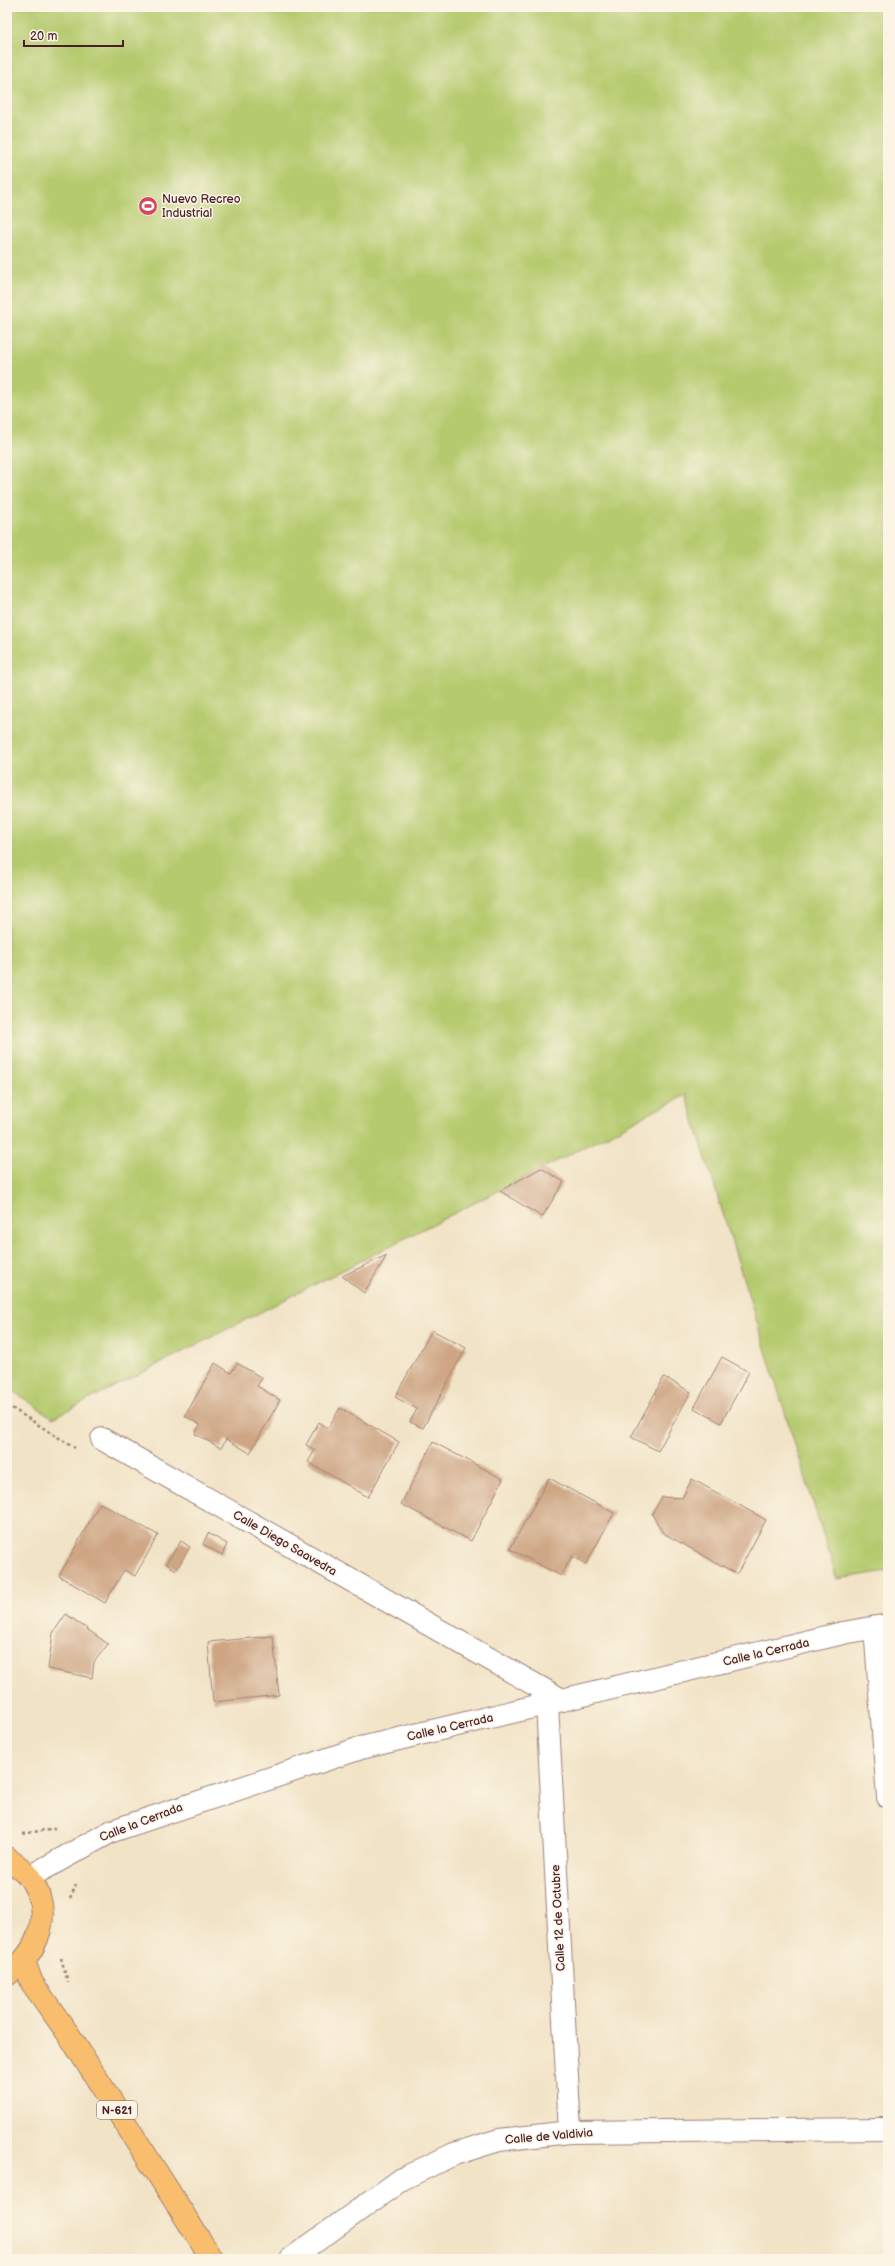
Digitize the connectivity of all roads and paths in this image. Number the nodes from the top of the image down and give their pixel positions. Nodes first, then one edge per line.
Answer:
1 (7, 1405) edge
2 (102, 1439) joint
3 (882, 1627) edge
4 (554, 1702) junction
5 (888, 1797) edge
6 (58, 1828) dead end
7 (18, 1834) dead end
8 (7, 1858) edge
9 (29, 1877) junction
10 (80, 1879) dead end
11 (68, 1901) dead end
12 (60, 1955) dead end
13 (24, 1961) junction
14 (7, 1975) edge
15 (72, 1989) dead end
16 (888, 2129) edge
17 (570, 2132) junction
18 (212, 2259) edge
19 (291, 2259) edge

1 - 2 path
2 - 4 street, Calle Diego Saavedra
3 - 4 street, Calle la Cerrada
3 - 5 street
4 - 9 street, Calle la Cerrada
4 - 17 street, Calle 12 de Octubre
6 - 7 path
8 - 9 highway
9 - 13 highway
10 - 11 path
12 - 15 path
13 - 14 highway
13 - 18 highway, N-621
16 - 17 street, Calle de Valdivia
17 - 19 street, Calle de Valdivia

